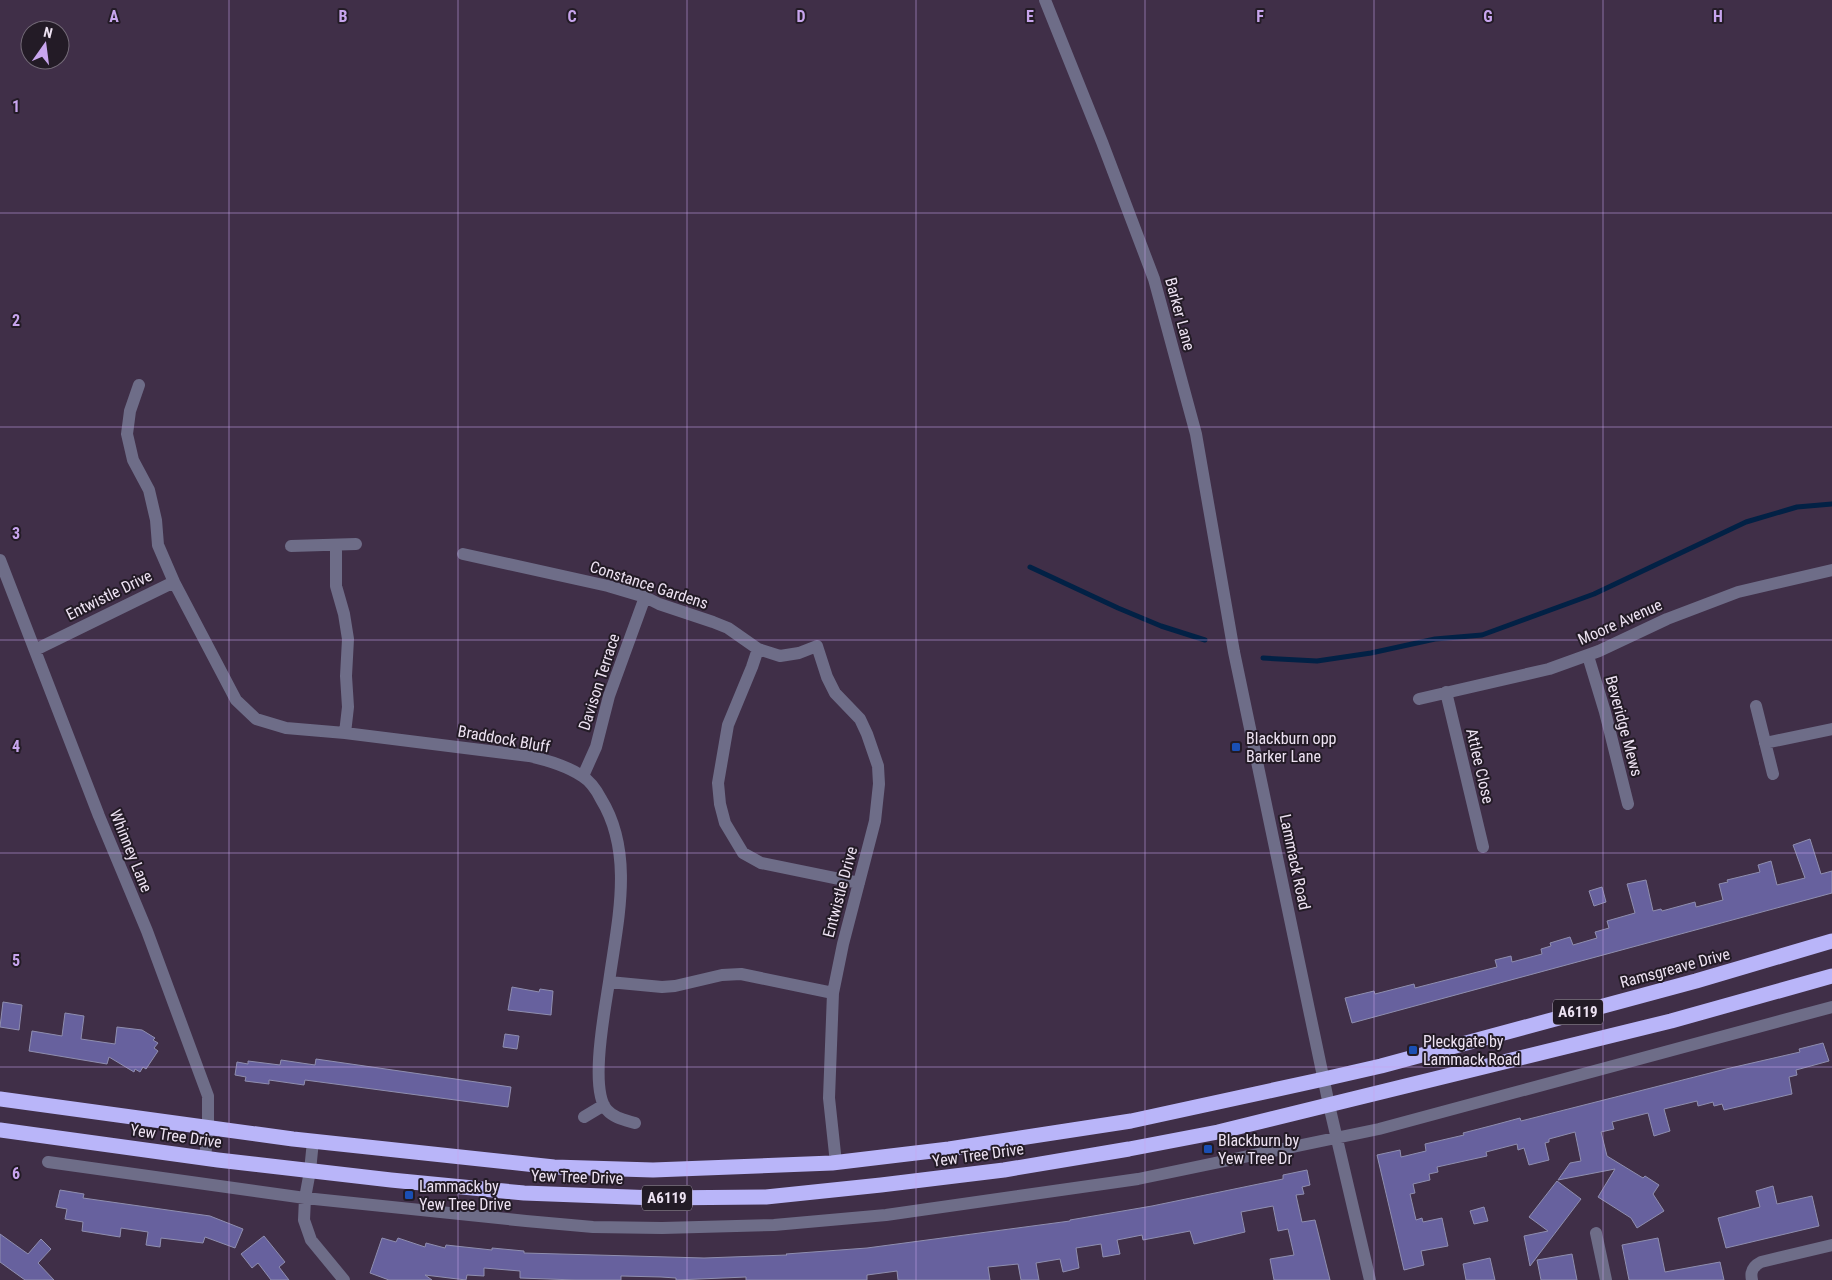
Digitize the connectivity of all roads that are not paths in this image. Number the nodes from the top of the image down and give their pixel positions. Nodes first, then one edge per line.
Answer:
1 (1045, 0) edge
2 (139, 385) dead end
3 (356, 544) dead end
4 (336, 545) junction
5 (291, 546) dead end
6 (463, 554) dead end
7 (0, 560) edge
8 (1832, 570) edge
9 (174, 582) junction
10 (645, 597) junction
11 (817, 646) joint
12 (758, 649) junction
13 (35, 650) junction
14 (1234, 652) joint
15 (1588, 656) junction
16 (1446, 692) junction
17 (1419, 699) dead end
18 (1756, 706) dead end
19 (1832, 729) edge
20 (345, 733) junction
21 (1765, 743) junction
22 (1773, 774) dead end
23 (583, 776) junction
24 (1628, 804) dead end
25 (1483, 847) dead end
26 (860, 883) junction
27 (1832, 941) edge
28 (1832, 976) edge
29 (609, 982) junction
30 (833, 993) junction
31 (1832, 1007) edge
32 (1324, 1079) junction
33 (0, 1099) edge
34 (604, 1105) junction
35 (1329, 1105) junction
36 (584, 1117) dead end
37 (635, 1123) dead end
38 (208, 1128) junction
39 (0, 1130) edge
40 (1338, 1138) junction
41 (313, 1141) junction
42 (205, 1158) junction
43 (48, 1162) dead end
44 (836, 1163) junction
45 (310, 1171) junction
46 (838, 1190) junction
47 (304, 1198) junction
48 (1596, 1233) dead end
49 (1832, 1245) edge
50 (339, 1279) edge
51 (1370, 1280) edge
52 (1606, 1280) edge
53 (1752, 1280) edge

1 - 14 street, Barker Lane
2 - 9 street, Entwistle Drive
3 - 4 street
4 - 5 street
4 - 20 street
6 - 10 street, Constance Gardens
7 - 13 street, Whinney Lane
8 - 15 street, Moore Avenue
9 - 13 street, Entwistle Drive
9 - 20 street, Braddock Bluff
10 - 12 street, Constance Gardens
10 - 23 street, Davison Terrace
11 - 12 street, Constance Gardens
11 - 26 street, Entwistle Drive
12 - 26 street
13 - 38 street, Whinney Lane
14 - 32 street, Lammack Road
15 - 16 street, Moore Avenue
15 - 24 street, Beveridge Mews
16 - 17 street, Moore Avenue
16 - 25 street, Attlee Close
18 - 21 street
19 - 21 street
20 - 23 street, Braddock Bluff
21 - 22 street
23 - 29 street, Braddock Bluff
26 - 30 street, Entwistle Drive
27 - 32 highway, Ramsgreave Drive / A6119
28 - 35 highway, A6119
29 - 30 street
29 - 34 street, Braddock Bluff
30 - 44 street, Entwistle Drive
31 - 40 street
32 - 35 street, Lammack Road
32 - 44 highway, Yew Tree Drive / A6119
33 - 38 highway, Yew Tree Drive / A6119
34 - 36 street
34 - 37 street
35 - 40 street
35 - 46 highway, Yew Tree Drive / A6119
38 - 41 highway, Yew Tree Drive / A6119
38 - 42 street, Whinney Lane
39 - 42 highway, Yew Tree Drive / A6119
40 - 47 street
40 - 51 street
41 - 44 highway, Yew Tree Drive / A6119
41 - 45 street
42 - 45 highway, Yew Tree Drive / A6119
43 - 47 street
44 - 46 highway
45 - 46 highway, Yew Tree Drive / A6119
45 - 47 street
47 - 50 street
48 - 52 street
49 - 53 street

